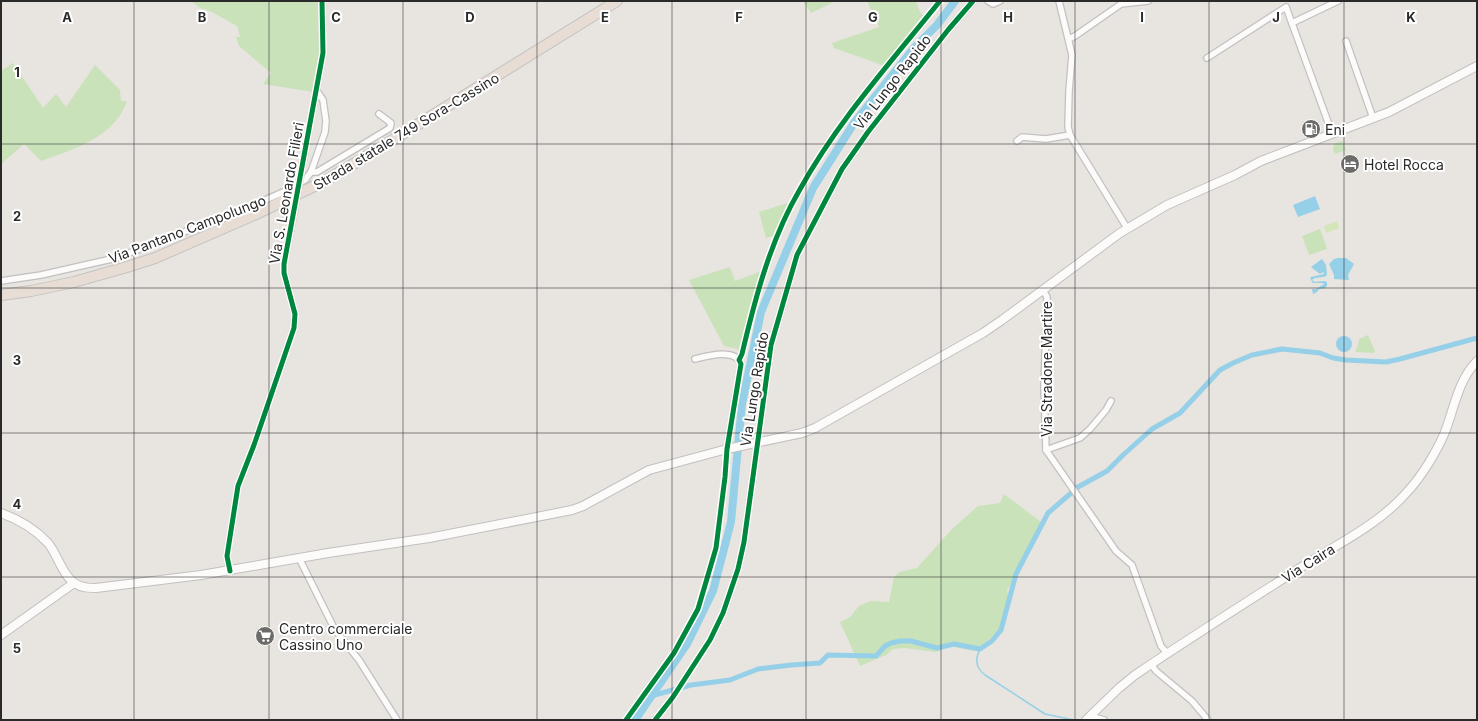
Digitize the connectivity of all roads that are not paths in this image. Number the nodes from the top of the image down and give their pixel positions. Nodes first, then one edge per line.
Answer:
1 (322, 1) edge
2 (617, 1) edge
3 (973, 1) edge
4 (988, 1) edge
5 (1000, 1) edge
6 (1059, 1) edge
7 (1148, 1) edge
8 (1338, 1) edge
9 (1134, 2) edge
10 (1292, 23) junction
11 (1069, 39) junction
12 (1346, 41) dead end
13 (1207, 58) dead end
14 (1477, 66) edge
15 (317, 91) junction
16 (379, 114) dead end
17 (1373, 118) junction
18 (1332, 133) junction
19 (1070, 135) junction
20 (1017, 141) dead end
21 (311, 172) junction
22 (1127, 228) junction
23 (1, 281) edge
24 (1043, 290) junction
25 (1, 295) edge
26 (695, 359) dead end
27 (1477, 362) edge
28 (1111, 401) dead end
29 (755, 443) junction
30 (731, 449) junction
31 (1046, 450) junction
32 (1, 513) edge
33 (299, 558) junction
34 (230, 570) junction
35 (74, 583) junction
36 (1, 634) edge
37 (1167, 653) junction
38 (1151, 664) junction
39 (1088, 718) edge
40 (397, 720) edge
41 (656, 720) edge
42 (1104, 720) edge
43 (1208, 720) edge

1 - 15 street, Via S. Leonardo Filieri
2 - 25 highway, Strada statale 749 Sora-Cassino
3 - 29 street, Via Lungo Rapido
4 - 5 street
6 - 11 street
7 - 9 street
8 - 10 street
9 - 11 street
10 - 13 street
10 - 18 street
11 - 19 street
12 - 17 street
14 - 17 main road
15 - 21 street, Via Pantano Campolungo
15 - 34 street, Via S. Leonardo Filieri, bridge
16 - 21 street, Via Pantano Campolungo
17 - 18 main road
18 - 22 main road
19 - 20 street
19 - 22 street
21 - 23 street, Via Pantano Campolungo
22 - 24 main road
24 - 29 main road
24 - 31 street, Via Stradone Martire
26 - 30 street
27 - 37 main road, Via Caira
28 - 31 street
29 - 30 main road
29 - 41 street, Via Lungo Rapido
30 - 33 main road
31 - 37 street, Via Stradone Martire
32 - 35 main road
33 - 34 main road
33 - 40 street
34 - 35 main road
35 - 36 main road
37 - 38 main road, Via Caira
38 - 39 main road, Via Caira
38 - 43 street
39 - 42 street

